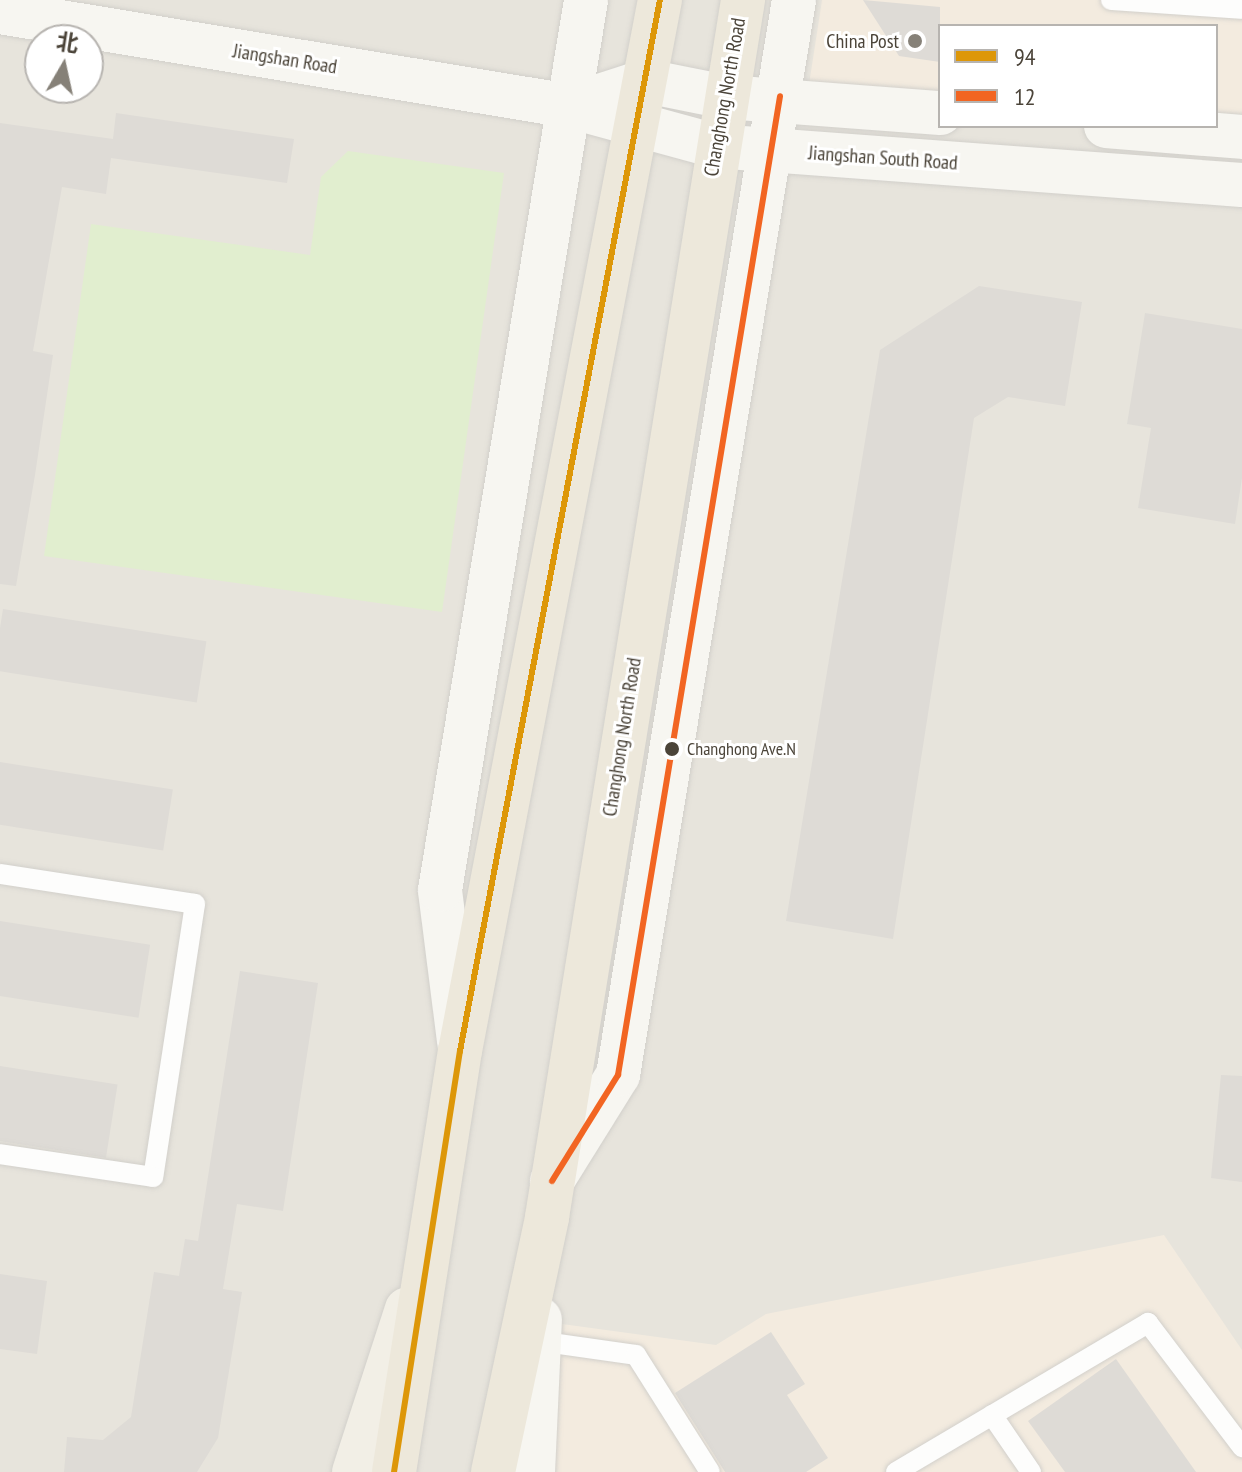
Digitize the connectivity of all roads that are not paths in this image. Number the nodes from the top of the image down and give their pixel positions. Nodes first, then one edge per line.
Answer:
1 (586, 0) edge
2 (660, 0) edge
3 (743, 0) edge
4 (794, 0) edge
5 (1111, 0) edge
6 (1242, 9) edge
7 (55, 10) edge
8 (0, 12) edge
9 (646, 81) junction
10 (726, 97) junction
11 (780, 101) junction
12 (569, 106) junction
13 (938, 113) edge
14 (1131, 128) edge
15 (638, 130) junction
16 (1242, 137) edge
17 (715, 146) junction
18 (772, 150) junction
19 (1242, 185) edge
20 (0, 874) edge
21 (460, 1051) junction
22 (0, 1154) edge
23 (550, 1199) junction
24 (435, 1224) junction
25 (538, 1341) junction
26 (992, 1415) junction
27 (1242, 1447) edge
28 (354, 1472) edge
29 (394, 1472) edge
30 (493, 1472) edge
31 (533, 1472) edge
32 (710, 1472) edge
33 (896, 1472) edge
34 (1031, 1472) edge

1 - 12 street
2 - 9 highway
3 - 10 highway, Changhong North Road
4 - 11 street
5 - 6 lane
7 - 8 street, Jiangshan Road
7 - 12 street, Jiangshan Road
9 - 10 street
9 - 12 street
9 - 15 highway
10 - 11 street
10 - 17 highway, Changhong North Road
11 - 13 street
11 - 18 street
12 - 15 street, Jiangshan South Road
12 - 21 street
14 - 16 street
15 - 17 street, Jiangshan South Road
15 - 21 highway
17 - 18 street, Jiangshan South Road
17 - 23 highway, Changhong North Road
18 - 19 street, Jiangshan South Road
18 - 23 street
20 - 22 lane
21 - 24 highway
23 - 25 street
23 - 30 highway, Changhong North Road
24 - 28 main road
24 - 29 highway
25 - 31 street
25 - 32 lane
26 - 27 lane
26 - 33 lane
26 - 34 lane

